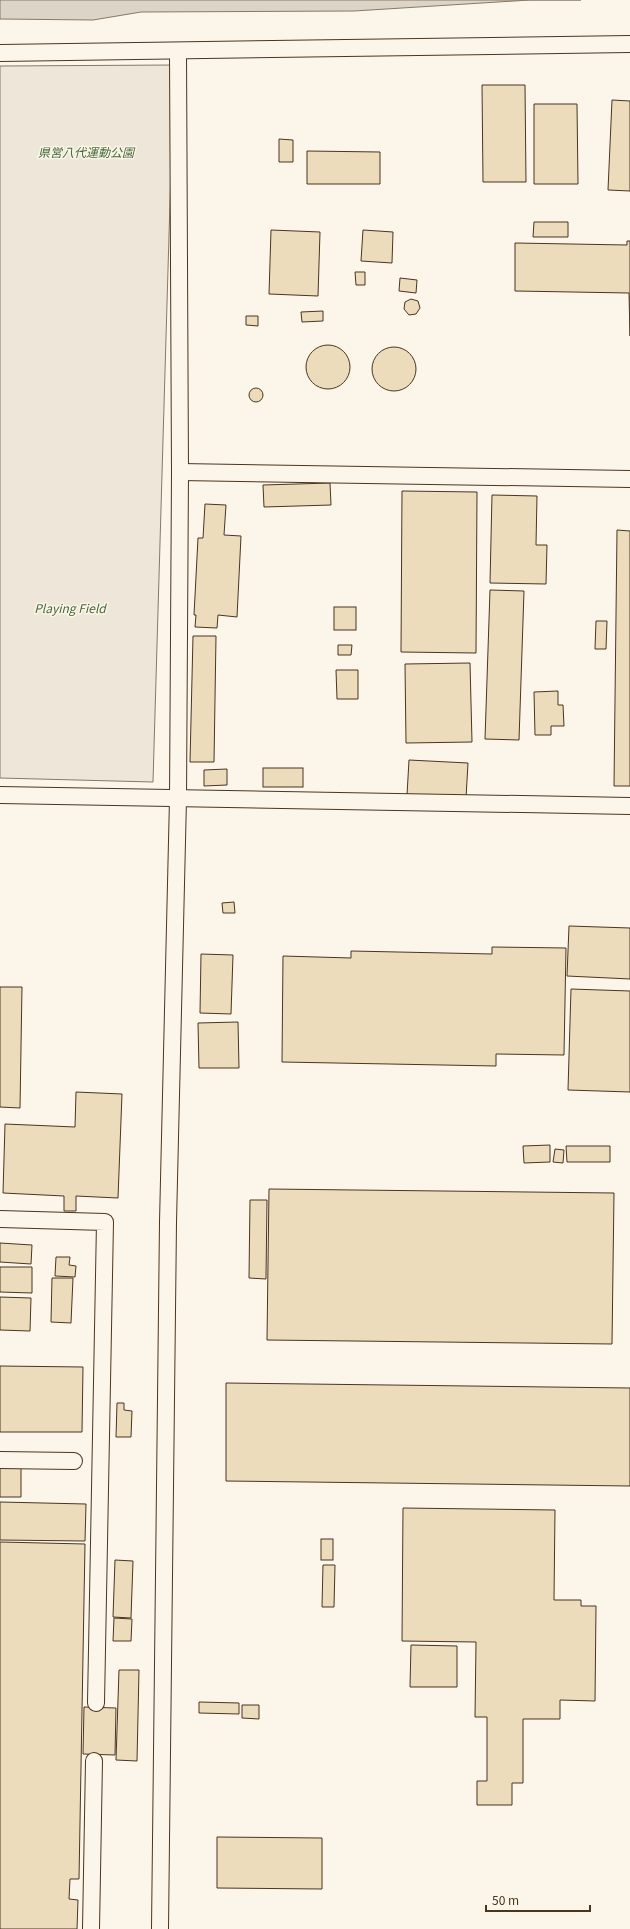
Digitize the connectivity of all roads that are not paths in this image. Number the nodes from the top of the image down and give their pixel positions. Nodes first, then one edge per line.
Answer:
1 (630, 44) edge
2 (178, 52) junction
3 (0, 53) edge
4 (180, 472) junction
5 (630, 479) edge
6 (0, 795) edge
7 (178, 800) junction
8 (630, 806) edge
9 (0, 1219) edge
10 (0, 1460) edge
11 (74, 1460) dead end
12 (96, 1703) dead end
13 (94, 1761) dead end
14 (91, 1929) edge
15 (160, 1929) edge

1 - 2 street
2 - 3 street
2 - 4 street
4 - 5 street
4 - 7 street
6 - 7 street
7 - 8 street
7 - 15 street
9 - 12 street
10 - 11 street
13 - 14 street

